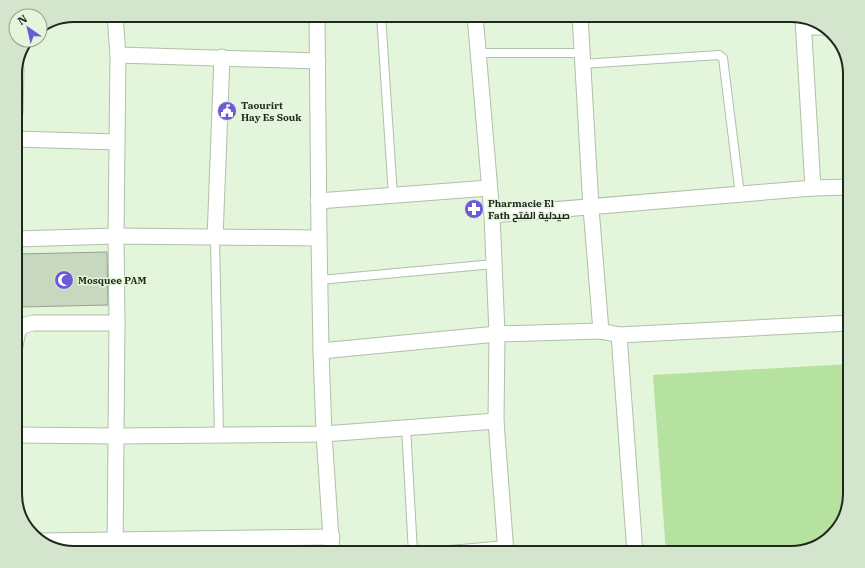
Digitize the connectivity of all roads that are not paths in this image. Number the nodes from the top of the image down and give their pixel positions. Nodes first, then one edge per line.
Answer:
1 (116, 22) edge
2 (317, 22) edge
3 (381, 22) edge
4 (476, 22) edge
5 (580, 22) edge
6 (803, 23) edge
7 (478, 53) junction
8 (118, 55) junction
9 (222, 57) junction
10 (582, 58) junction
11 (318, 61) junction
12 (22, 139) edge
13 (117, 142) junction
14 (843, 187) edge
15 (489, 188) junction
16 (813, 188) junction
17 (740, 194) junction
18 (393, 196) junction
19 (318, 201) junction
20 (591, 208) junction
21 (492, 215) junction
22 (116, 236) junction
23 (215, 238) junction
24 (319, 238) junction
25 (22, 239) edge
26 (494, 264) junction
27 (320, 280) junction
28 (117, 323) junction
29 (843, 323) edge
30 (22, 326) edge
31 (601, 331) junction
32 (497, 334) junction
33 (619, 335) junction
34 (321, 351) junction
35 (496, 421) junction
36 (406, 427) junction
37 (324, 434) junction
38 (22, 435) edge
39 (219, 435) junction
40 (116, 436) junction
41 (332, 537) junction
42 (55, 542) edge
43 (102, 546) edge
44 (115, 546) edge
45 (137, 546) edge
46 (332, 546) edge
47 (413, 546) edge
48 (506, 546) edge
49 (634, 546) edge

1 - 8 street
2 - 11 street
3 - 18 lane
4 - 7 street
5 - 10 street
6 - 16 street
7 - 10 lane
7 - 15 street
8 - 9 street
8 - 13 street
9 - 11 street
9 - 23 street
10 - 17 lane
10 - 20 street
11 - 19 street
12 - 13 street
13 - 22 street
14 - 16 street
15 - 18 street
15 - 21 street
16 - 17 street
17 - 20 street
18 - 19 street
19 - 24 street
20 - 21 street
20 - 31 street
21 - 26 street
22 - 23 street
22 - 25 street
22 - 28 street
23 - 24 street
23 - 39 lane
24 - 27 street
26 - 27 lane
26 - 32 street
27 - 34 street
28 - 30 street
28 - 40 street
29 - 33 street
31 - 32 street
31 - 33 street
32 - 34 street
32 - 35 street
33 - 49 street
34 - 37 street
35 - 36 street
35 - 48 street
36 - 37 street
36 - 47 lane
37 - 39 street
37 - 41 street
38 - 40 street
39 - 40 street
40 - 44 street
41 - 45 street
41 - 46 street
42 - 43 street

